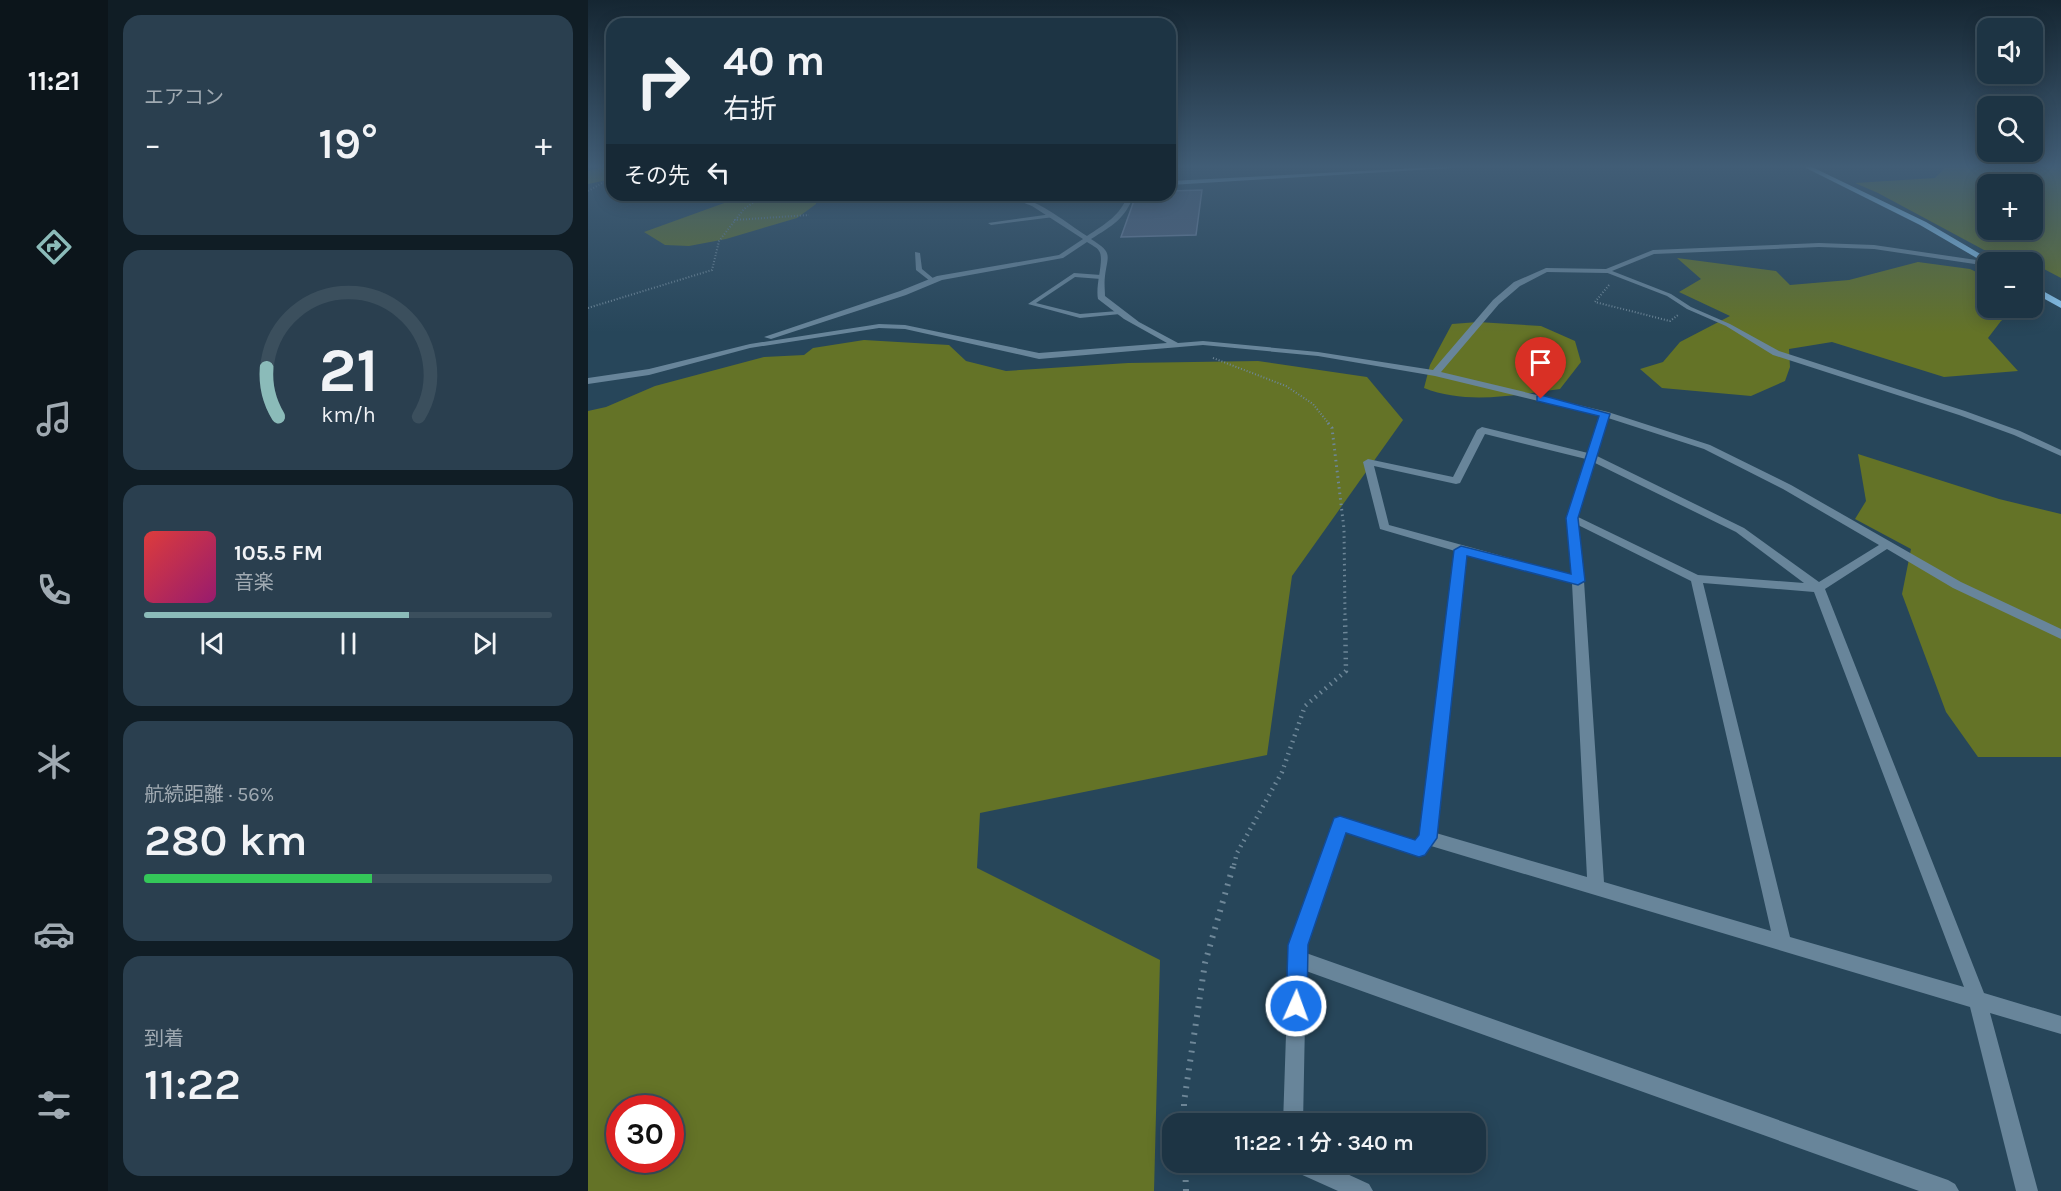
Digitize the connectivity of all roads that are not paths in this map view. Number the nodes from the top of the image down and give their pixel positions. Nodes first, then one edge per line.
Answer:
1 (1003, 223) edge
2 (1062, 223) edge
3 (1112, 223) edge
4 (1923, 223) edge
5 (992, 224) dead end
6 (1088, 239) junction
7 (917, 253) dead end
8 (1977, 255) edge
9 (1977, 261) edge
10 (1607, 271) junction
11 (1101, 277) junction
12 (932, 280) junction
13 (2043, 294) edge
14 (2061, 305) edge
15 (1118, 313) junction
16 (1176, 344) junction
17 (750, 346) junction
18 (1435, 373) junction
19 (588, 381) edge
20 (1605, 414) junction
21 (2061, 453) edge
22 (1591, 457) junction
23 (1572, 518) junction
24 (1886, 545) junction
25 (1461, 550) junction
26 (1696, 579) junction
27 (1578, 581) junction
28 (1819, 588) junction
29 (2061, 634) edge
30 (1428, 838) junction
31 (1596, 887) junction
32 (1782, 941) junction
33 (1298, 959) junction
34 (1977, 998) junction
35 (2061, 1025) edge
36 (1293, 1113) edge
37 (1321, 1173) edge
38 (1362, 1191) edge
39 (1947, 1191) edge
40 (2027, 1191) edge

1 - 5 lane
2 - 6 street
3 - 6 street
4 - 8 main road
6 - 11 street
6 - 12 street
7 - 12 lane
9 - 10 street
10 - 18 street
10 - 21 lane
11 - 15 street
11 - 15 lane
12 - 17 street
13 - 14 main road
15 - 16 street
16 - 17 street
16 - 18 street
17 - 19 street
18 - 20 street
20 - 22 street
20 - 24 street
22 - 23 street
22 - 25 street
22 - 28 street
23 - 26 street
23 - 27 street
24 - 28 street
24 - 29 street
25 - 27 street
25 - 30 street
26 - 28 street
26 - 32 street
27 - 31 street
28 - 34 street
30 - 31 street
30 - 33 street
31 - 32 street
32 - 34 street
33 - 36 street
33 - 39 street
34 - 35 street
34 - 40 street
37 - 38 street

